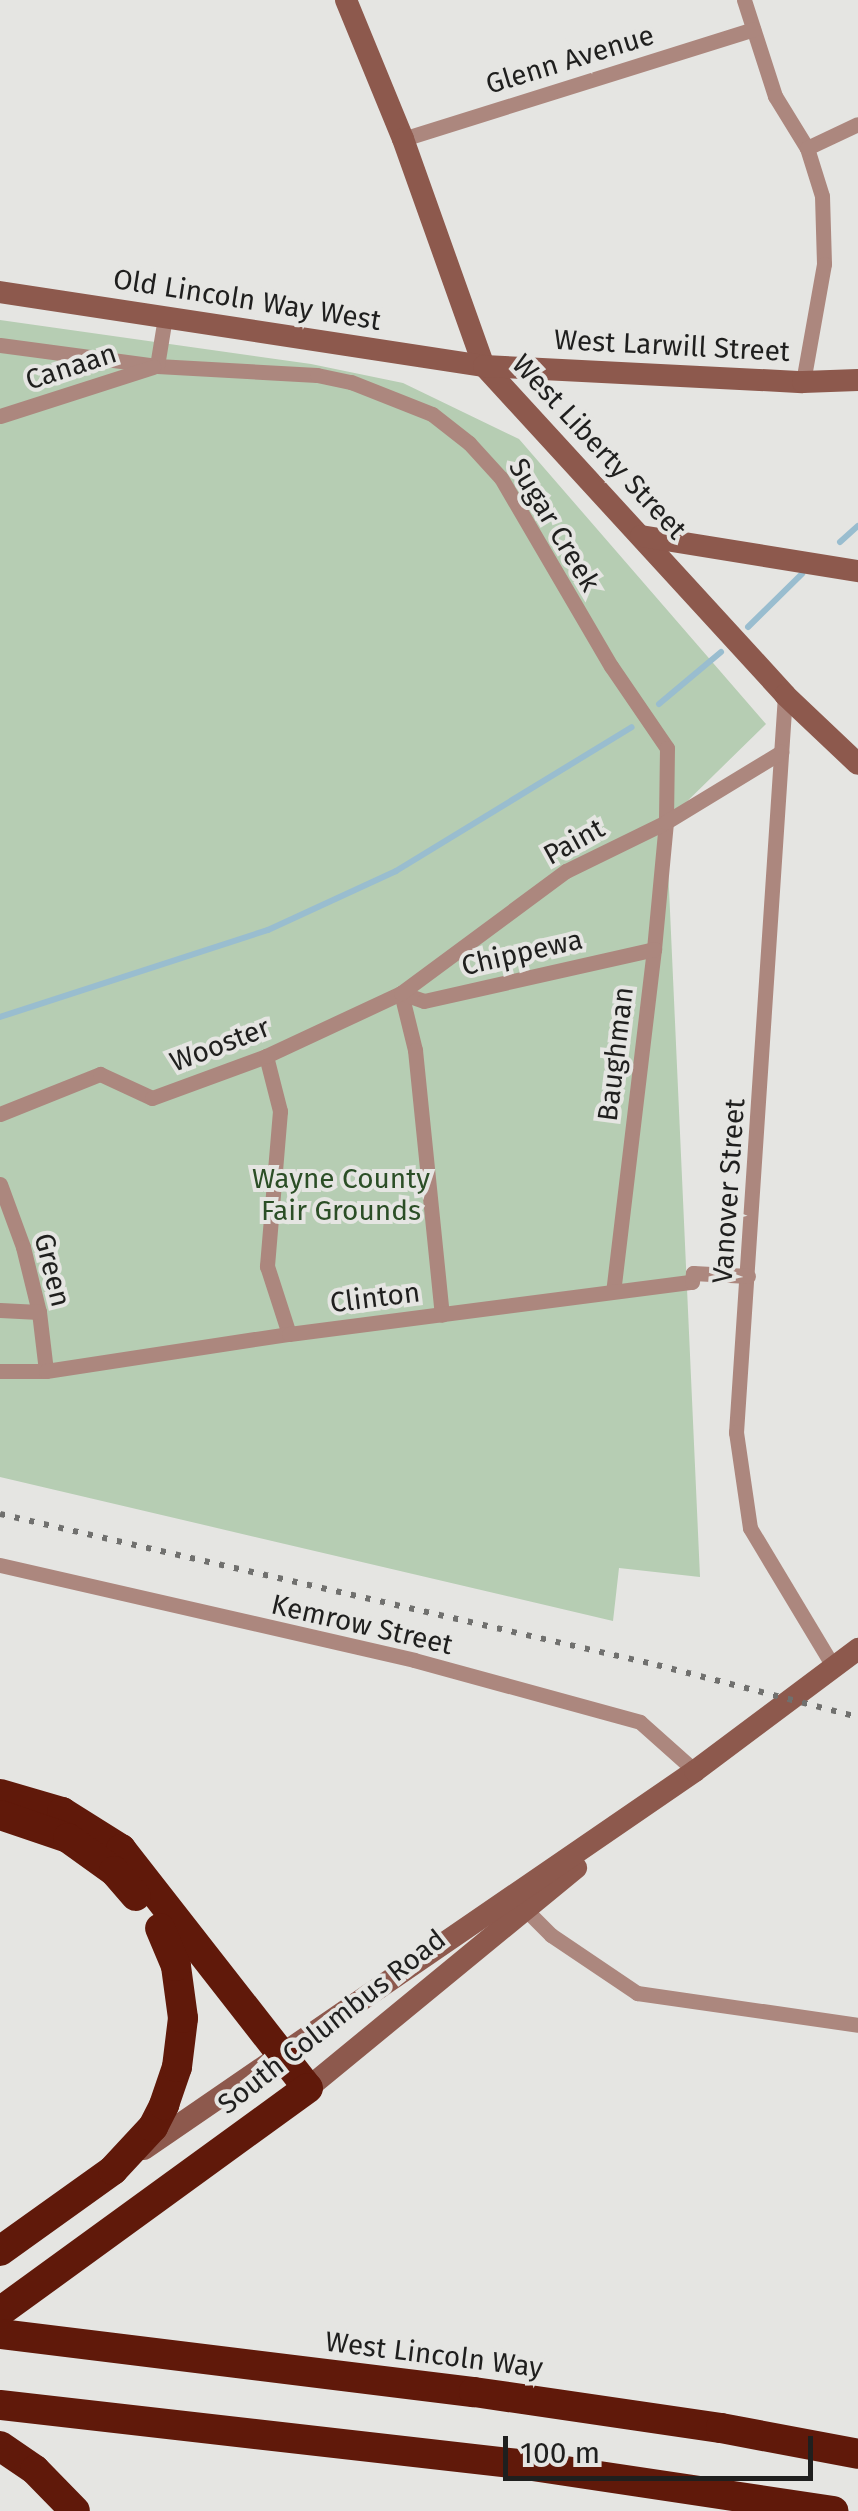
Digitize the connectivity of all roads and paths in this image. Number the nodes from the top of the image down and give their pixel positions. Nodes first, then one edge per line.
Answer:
1 (346, 0) edge
2 (744, 0) edge
3 (753, 29) junction
4 (858, 124) edge
5 (403, 139) junction
6 (807, 148) junction
7 (0, 292) edge
8 (165, 317) junction
9 (0, 344) edge
10 (157, 366) junction
11 (484, 366) junction
12 (858, 380) edge
13 (803, 382) junction
14 (0, 416) edge
15 (641, 536) junction
16 (858, 571) edge
17 (785, 695) junction
18 (781, 752) junction
19 (858, 764) edge
20 (666, 822) junction
21 (654, 949) junction
22 (401, 993) junction
23 (266, 1056) junction
24 (0, 1114) edge
25 (0, 1184) edge
26 (748, 1276) junction
27 (613, 1292) junction
28 (0, 1310) edge
29 (38, 1312) junction
30 (442, 1315) junction
31 (288, 1334) junction
32 (0, 1371) edge
33 (46, 1371) junction
34 (0, 1565) edge
35 (858, 1650) edge
36 (832, 1666) junction
37 (694, 1771) junction
38 (0, 1794) edge
39 (0, 1815) edge
40 (519, 1902) junction
41 (160, 1928) junction
42 (858, 2025) edge
43 (273, 2059) junction
44 (300, 2093) junction
45 (113, 2170) junction
46 (0, 2251) edge
47 (0, 2314) edge
48 (0, 2334) edge
49 (474, 2392) junction
50 (0, 2405) edge
51 (0, 2446) edge
52 (858, 2454) edge
53 (74, 2511) edge
54 (834, 2511) edge

1 - 5 main road, West Liberty Street
2 - 3 street
3 - 5 street, Glenn Avenue
3 - 6 street
4 - 6 street
5 - 11 main road, West Liberty Street
6 - 13 street
7 - 8 main road, Old Lincoln Way West
8 - 10 street
8 - 11 main road, Old Lincoln Way West
9 - 10 street, Sugar Creek
10 - 14 street, Canaan
10 - 20 street, Sugar Creek
11 - 13 main road, West Larwill Street
11 - 15 main road, West Liberty Street
12 - 13 main road, West Larwill Street
15 - 16 main road
15 - 17 main road, West Liberty Street
17 - 18 street, Vanover Street
17 - 19 main road, West Liberty Street
18 - 20 street, Paint
18 - 26 street, Vanover Street
20 - 21 street, Baughman
20 - 22 street, Paint
21 - 22 street, Chippewa
21 - 27 street, Baughman
22 - 23 street, Wooster
22 - 30 street
23 - 24 street, Wooster
23 - 31 street
25 - 29 street, Green
26 - 27 street, Clinton
26 - 36 street, Vanover Street
27 - 30 street, Clinton
28 - 29 street
29 - 33 street, Green
30 - 31 street, Clinton
31 - 33 street, Clinton
32 - 33 street, Clinton
34 - 37 street, Kemrow Street
35 - 36 main road, South Columbus Road
36 - 37 main road, South Columbus Road
37 - 40 main road, South Columbus Road
38 - 43 highway
39 - 41 highway
40 - 42 street
40 - 43 main road, South Columbus Road
40 - 44 main road, South Columbus Road
41 - 43 highway
41 - 45 highway
43 - 44 highway
43 - 45 main road, South Columbus Road
44 - 47 highway, South Columbus Road
45 - 46 highway, South Columbus Road
47 - 49 highway
48 - 49 highway, West Lincoln Way
49 - 52 highway, West Lincoln Way
50 - 54 highway
51 - 53 highway

